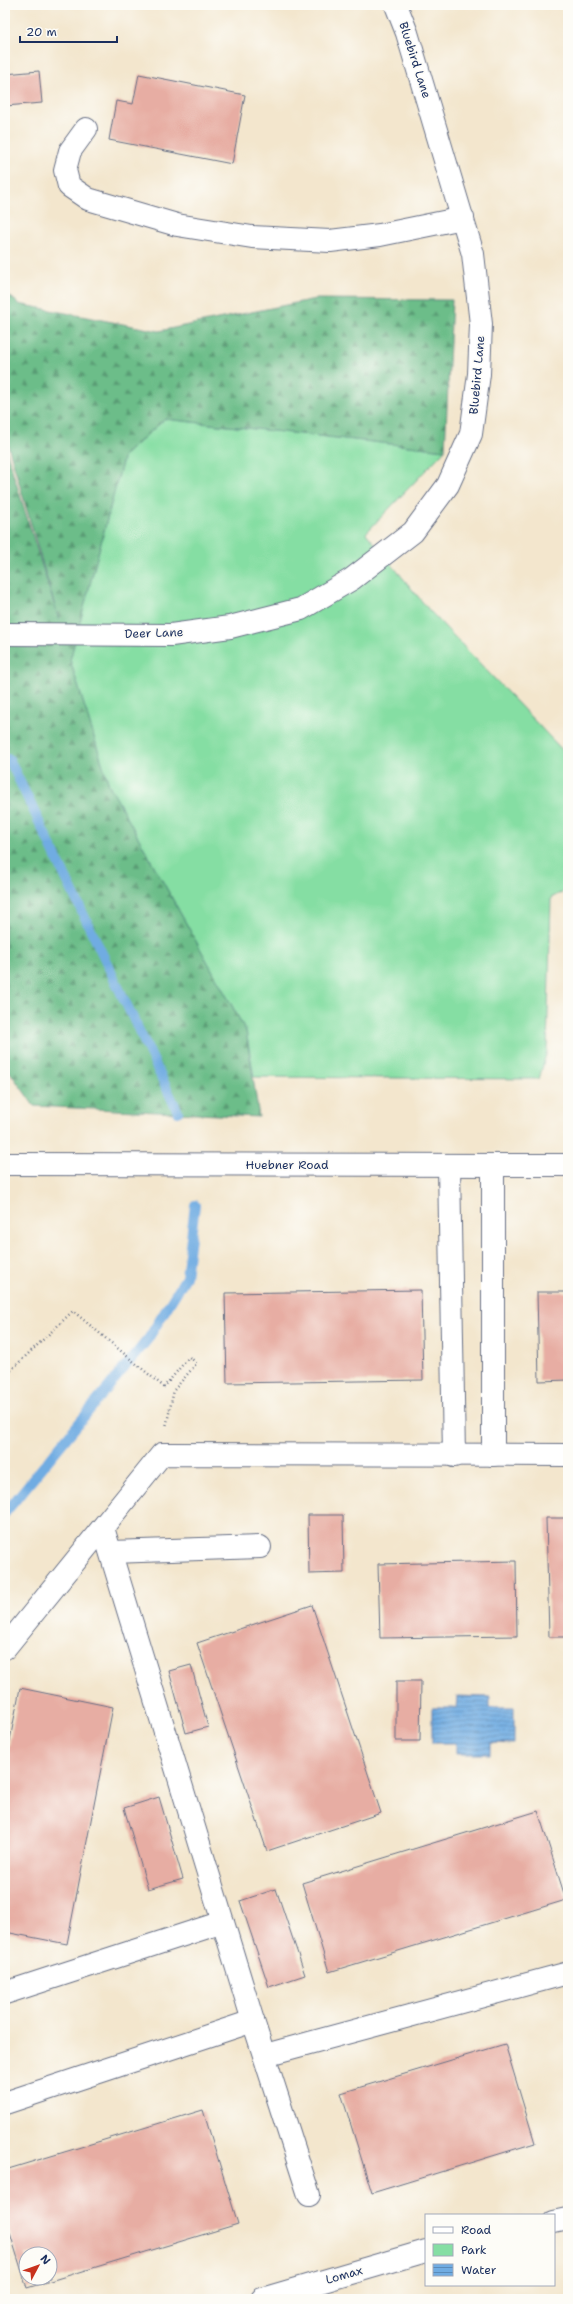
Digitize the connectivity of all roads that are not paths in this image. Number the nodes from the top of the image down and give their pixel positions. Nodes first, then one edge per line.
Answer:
1 (396, 5) edge
2 (86, 129) dead end
3 (463, 218) junction
4 (301, 609) joint
5 (5, 634) edge
6 (5, 1164) edge
7 (449, 1165) junction
8 (493, 1165) junction
9 (568, 1165) edge
10 (493, 1455) junction
11 (568, 1455) edge
12 (454, 1456) junction
13 (103, 1528) junction
14 (260, 1547) dead end
15 (111, 1552) junction
16 (5, 1648) edge
17 (223, 1922) junction
18 (568, 1972) edge
19 (5, 1993) edge
20 (253, 2021) junction
21 (265, 2055) junction
22 (5, 2103) edge
23 (309, 2195) dead end
24 (568, 2219) edge
25 (555, 2222) edge
26 (425, 2251) edge
27 (262, 2299) edge

1 - 3 street, Bluebird Lane
2 - 3 street
3 - 4 street, Bluebird Lane
4 - 5 street, Deer Lane
6 - 7 street, Huebner Road
7 - 8 street, Huebner Road
7 - 12 street
8 - 9 street, Huebner Road
8 - 10 street
10 - 11 street
10 - 12 street
12 - 13 street
13 - 15 street
13 - 16 street
14 - 15 street
15 - 17 street
17 - 19 street
17 - 20 street
18 - 21 street
20 - 21 street
20 - 22 street
21 - 23 street
24 - 25 street
26 - 27 street, Lomax

